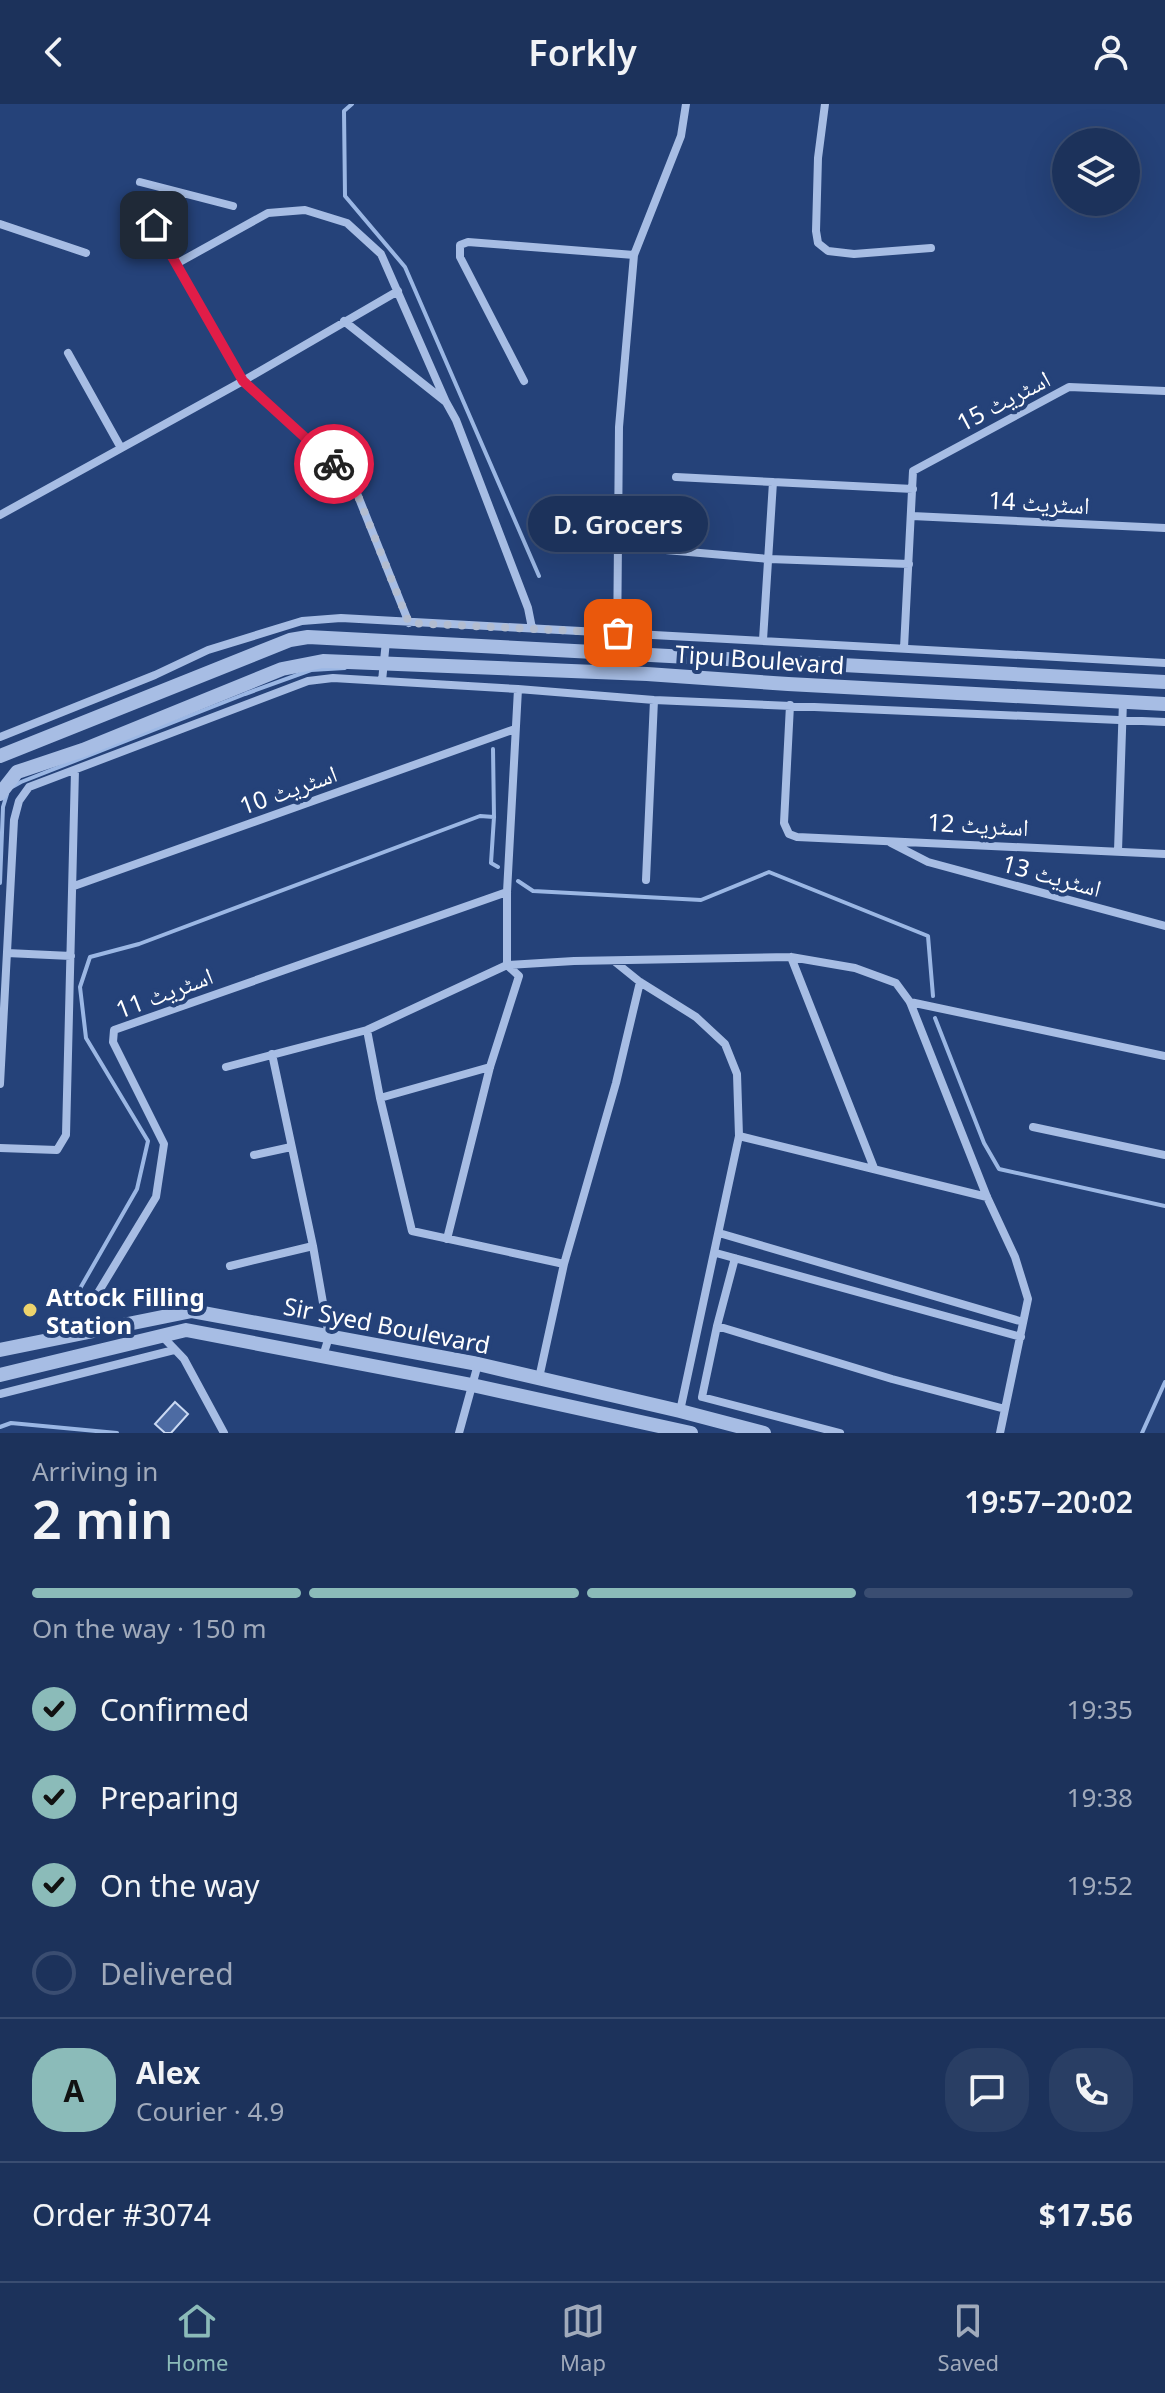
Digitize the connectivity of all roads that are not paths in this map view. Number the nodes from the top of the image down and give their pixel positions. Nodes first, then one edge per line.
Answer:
1 (686, 104) edge
2 (825, 104) edge
3 (140, 182) dead end
4 (181, 194) junction
5 (233, 206) dead end
6 (0, 224) edge
7 (154, 225) dead end
8 (166, 247) junction
9 (931, 248) dead end
10 (86, 253) dead end
11 (634, 255) junction
12 (176, 264) junction
13 (398, 291) junction
14 (344, 321) junction
15 (68, 353) dead end
16 (243, 381) junction
17 (524, 381) dead end
18 (1165, 391) edge
19 (446, 402) junction
20 (121, 448) junction
21 (676, 477) dead end
22 (773, 482) junction
23 (913, 489) junction
24 (1, 512) edge
25 (912, 516) junction
26 (1165, 528) edge
27 (654, 549) dead end
28 (769, 559) junction
29 (909, 564) junction
30 (409, 623) junction
31 (532, 628) junction
32 (618, 633) junction
33 (763, 640) junction
34 (386, 641) junction
35 (904, 648) junction
36 (617, 652) junction
37 (383, 663) junction
38 (1165, 663) edge
39 (940, 670) junction
40 (382, 681) junction
41 (1165, 682) edge
42 (518, 689) junction
43 (937, 692) junction
44 (654, 700) junction
45 (1123, 701) junction
46 (1165, 704) edge
47 (790, 705) junction
48 (1122, 720) junction
49 (1165, 722) edge
50 (515, 729) junction
51 (0, 737) edge
52 (0, 756) edge
53 (75, 770) junction
54 (0, 794) edge
55 (887, 840) junction
56 (1118, 851) junction
57 (1165, 854) edge
58 (646, 880) dead end
59 (74, 886) junction
60 (507, 892) junction
61 (1165, 926) edge
62 (7, 953) junction
63 (71, 956) junction
64 (791, 957) junction
65 (614, 961) junction
66 (507, 965) junction
67 (640, 982) junction
68 (910, 1002) junction
69 (367, 1030) junction
70 (272, 1054) junction
71 (1165, 1056) edge
72 (226, 1067) dead end
73 (490, 1067) junction
74 (0, 1084) edge
75 (380, 1098) junction
76 (1033, 1127) dead end
77 (739, 1136) junction
78 (291, 1147) junction
79 (0, 1148) edge
80 (254, 1155) dead end
81 (1165, 1155) edge
82 (874, 1168) junction
83 (987, 1197) junction
84 (719, 1233) junction
85 (447, 1239) junction
86 (313, 1246) junction
87 (716, 1253) junction
88 (735, 1258) junction
89 (564, 1264) junction
90 (230, 1266) dead end
91 (96, 1296) dead end
92 (1023, 1322) junction
93 (717, 1326) junction
94 (161, 1335) junction
95 (329, 1337) junction
96 (1021, 1337) junction
97 (0, 1350) edge
98 (174, 1350) junction
99 (323, 1356) junction
100 (478, 1364) junction
101 (0, 1375) edge
102 (539, 1378) junction
103 (472, 1385) junction
104 (0, 1394) edge
105 (1005, 1409) junction
106 (680, 1411) junction
107 (726, 1428) edge
108 (224, 1433) edge
109 (459, 1433) edge
110 (691, 1433) edge
111 (764, 1433) edge
112 (840, 1433) edge
113 (1000, 1433) edge

1 - 11 street
2 - 9 street
3 - 4 street
4 - 5 street
4 - 8 street
6 - 10 street
7 - 8 street
8 - 12 street
11 - 17 street
11 - 32 street
12 - 13 street
12 - 16 street
13 - 14 street
13 - 19 street
14 - 16 street
14 - 19 street
15 - 20 street
16 - 20 street
16 - 30 street
18 - 23 street, اسٹریٹ 15
19 - 31 street
20 - 24 street
21 - 22 street
22 - 23 street
22 - 28 street
23 - 25 street
25 - 26 street, اسٹریٹ 14
25 - 29 street
27 - 28 street
28 - 29 street
28 - 33 street
29 - 35 street
30 - 31 street
30 - 51 street
31 - 32 street
32 - 33 street
32 - 36 street
33 - 35 street
34 - 36 street, Tipu Boulevard
34 - 37 street
34 - 52 street, Tipu Boulevard
35 - 38 street
36 - 39 street, Tipu Boulevard
37 - 40 street
37 - 43 street, Tipu Boulevard
37 - 54 street, Tipu Boulevard
39 - 41 street, Tipu Boulevard
39 - 43 street
40 - 42 street
40 - 53 street
42 - 44 street
42 - 50 street
43 - 45 street, Tipu Boulevard
44 - 47 street
44 - 58 street
45 - 46 street, Tipu Boulevard
45 - 48 street
47 - 48 street
47 - 55 street, اسٹریٹ 12
48 - 49 street
48 - 56 street
50 - 59 street, اسٹریٹ 10
50 - 60 street
53 - 59 street
53 - 62 street
55 - 56 street, اسٹریٹ 12
55 - 61 street, اسٹریٹ 13
56 - 57 street, اسٹریٹ 12
59 - 63 street
60 - 66 street
60 - 91 street, اسٹریٹ 11
62 - 63 street
62 - 74 street
63 - 79 street
64 - 65 street
64 - 68 street
64 - 82 street
65 - 66 street
65 - 67 street
66 - 69 street
66 - 73 street
67 - 77 street
67 - 89 street
68 - 71 street
68 - 83 street
69 - 70 street
69 - 75 street
70 - 72 street
70 - 78 street
73 - 75 street
73 - 85 street
75 - 85 street
76 - 81 street
77 - 82 street
77 - 84 street
78 - 80 street
78 - 86 street
82 - 83 street
83 - 92 street
84 - 87 street
84 - 92 street
85 - 89 street
86 - 90 street
86 - 95 street
87 - 88 street
87 - 106 street
88 - 93 street
88 - 96 street
89 - 102 street
92 - 96 street
93 - 105 street
93 - 112 street
94 - 98 street
94 - 99 street, Sir Syed Boulevard
94 - 101 street, Sir Syed Boulevard
95 - 97 street, Sir Syed Boulevard
95 - 99 street
95 - 100 street, Sir Syed Boulevard
96 - 105 street
98 - 104 street
98 - 108 street
99 - 103 street, Sir Syed Boulevard
100 - 102 street, Sir Syed Boulevard
100 - 103 street
102 - 106 street, Sir Syed Boulevard
103 - 109 street
103 - 110 street, Sir Syed Boulevard
105 - 113 street
106 - 107 street, Sir Syed Boulevard
107 - 111 street, Sir Syed Boulevard

